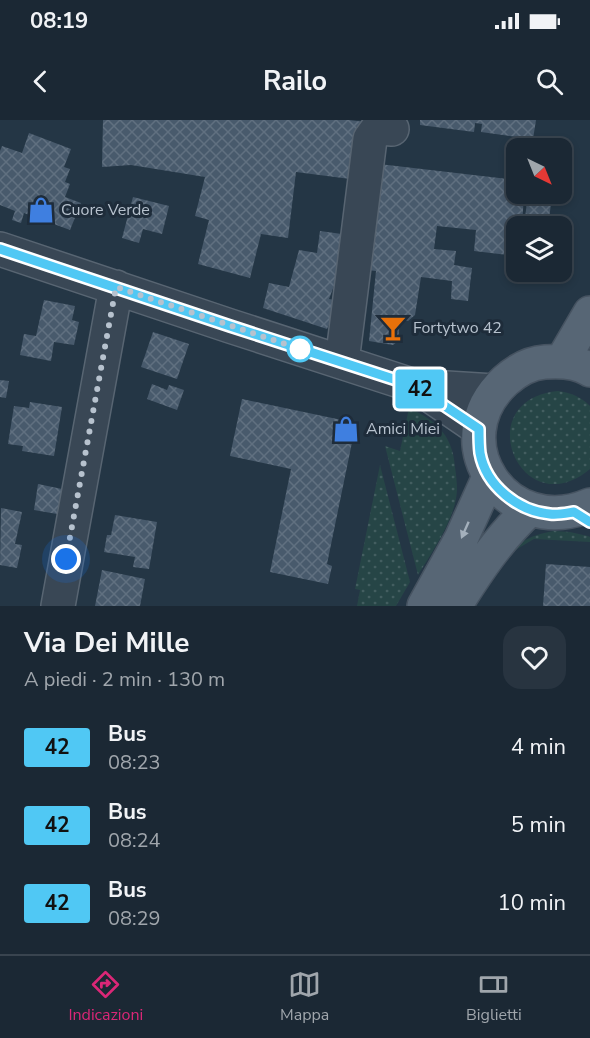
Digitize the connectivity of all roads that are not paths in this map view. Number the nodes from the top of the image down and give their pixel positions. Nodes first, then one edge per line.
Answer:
1 (392, 129) dead end
2 (0, 249) edge
3 (116, 287) junction
4 (590, 313) edge
5 (342, 362) junction
6 (576, 365) edge
7 (415, 386) junction
8 (494, 391) junction
9 (479, 429) junction
10 (489, 477) junction
11 (529, 510) junction
12 (585, 513) edge
13 (58, 606) edge
14 (424, 606) edge
15 (454, 606) edge

1 - 5 street
2 - 3 street
3 - 5 street
3 - 13 street
4 - 6 main road
5 - 7 street
6 - 8 main road
7 - 8 street
7 - 9 street
8 - 9 main road
9 - 10 main road
10 - 11 main road
10 -> 14 main road
11 - 12 main road
11 - 15 main road

